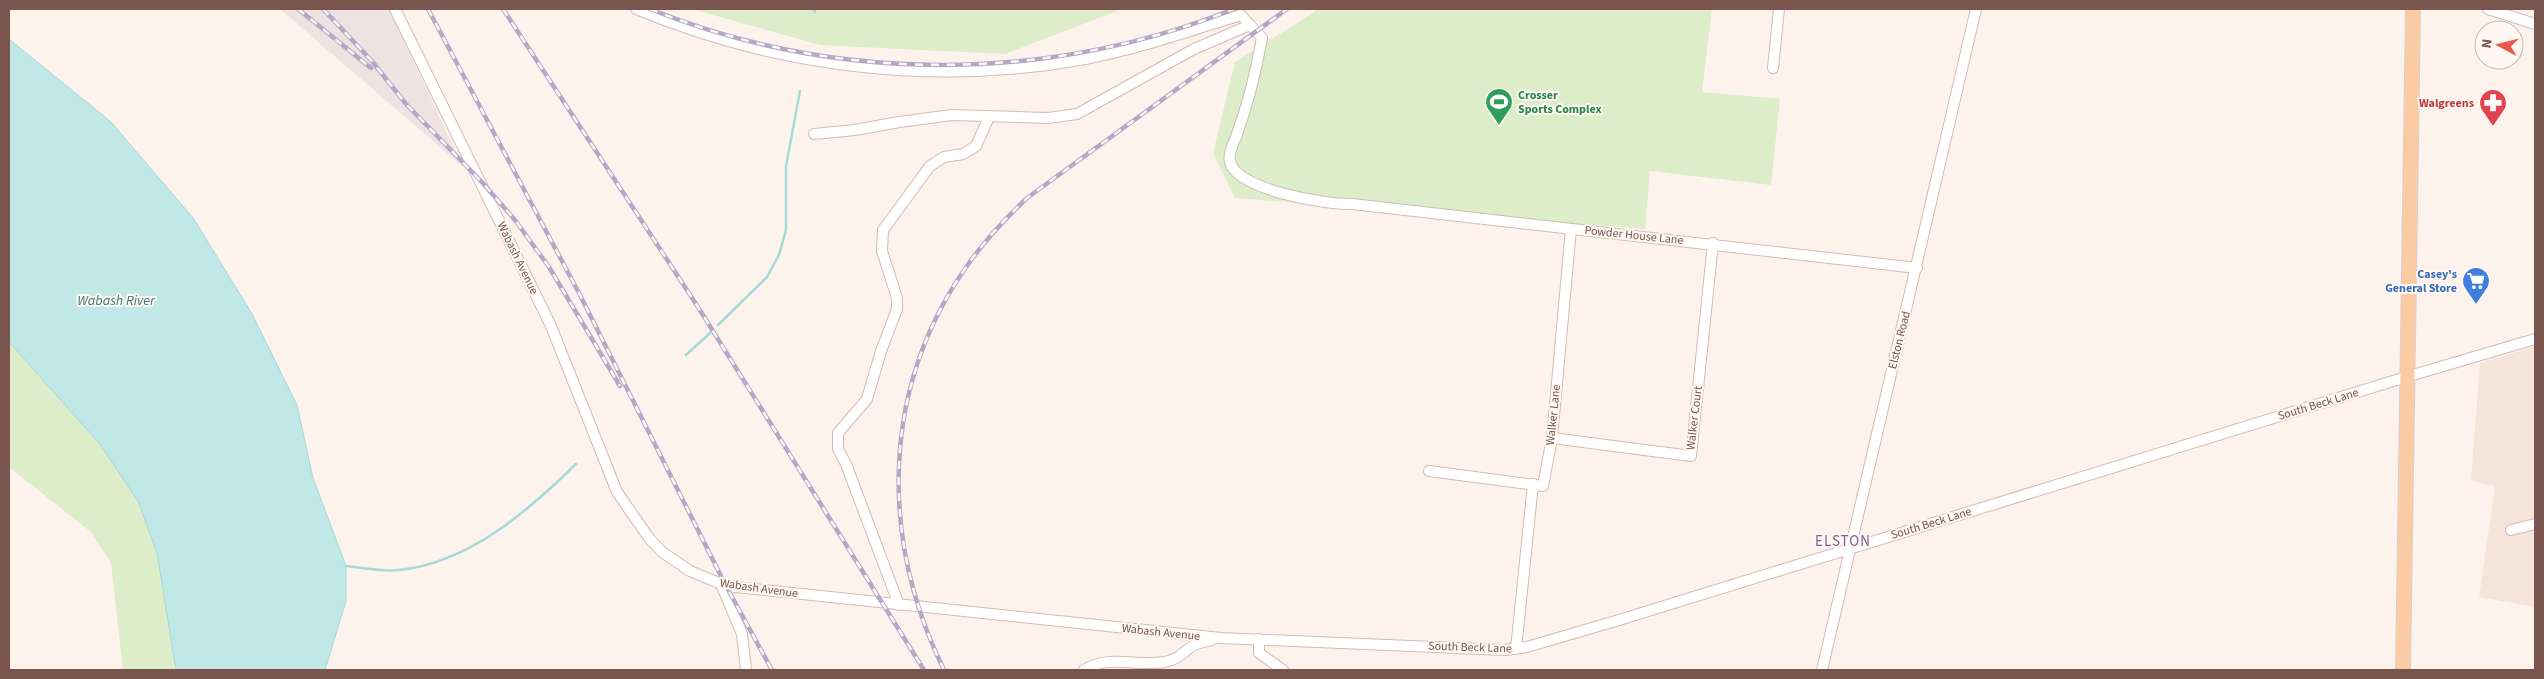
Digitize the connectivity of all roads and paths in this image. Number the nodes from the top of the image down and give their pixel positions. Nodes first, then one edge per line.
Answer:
1 (394, 9) edge
2 (636, 9) edge
3 (1780, 9) edge
4 (1976, 9) edge
5 (2413, 9) edge
6 (2488, 9) edge
7 (2535, 24) edge
8 (1250, 25) junction
9 (1773, 68) dead end
10 (989, 117) junction
11 (814, 134) dead end
12 (1571, 229) junction
13 (1713, 244) junction
14 (1917, 268) junction
15 (2535, 339) edge
16 (2406, 377) junction
17 (1552, 438) junction
18 (1429, 470) dead end
19 (1533, 484) junction
20 (2535, 524) edge
21 (2511, 530) dead end
22 (1850, 548) junction
23 (721, 584) junction
24 (899, 605) junction
25 (1221, 638) junction
26 (1259, 639) junction
27 (1516, 649) junction
28 (746, 670) edge
29 (1084, 670) edge
30 (1283, 670) edge
31 (1822, 670) edge
32 (2403, 670) edge

1 - 23 street, Wabash Avenue
2 - 8 street
3 - 9 street
4 - 14 street, Elston Road
5 - 16 main road
6 - 7 street
8 - 10 street
8 - 12 street, Powder House Lane
10 - 11 street
10 - 24 street
12 - 13 street, Powder House Lane
12 - 17 street, Walker Lane
13 - 14 street, Powder House Lane
13 - 17 street, Walker Court
14 - 22 street, Elston Road
15 - 16 street, South Beck Lane
16 - 22 street, South Beck Lane
16 - 32 main road
17 - 19 street, Walker Lane
18 - 19 street
19 - 27 street
20 - 21 street
22 - 27 street, South Beck Lane
22 - 31 street, Elston Road
23 - 24 street, Wabash Avenue
23 - 28 street
24 - 25 street, Wabash Avenue
25 - 26 street, Wabash Avenue
25 - 29 street
26 - 27 street, South Beck Lane
26 - 30 street

